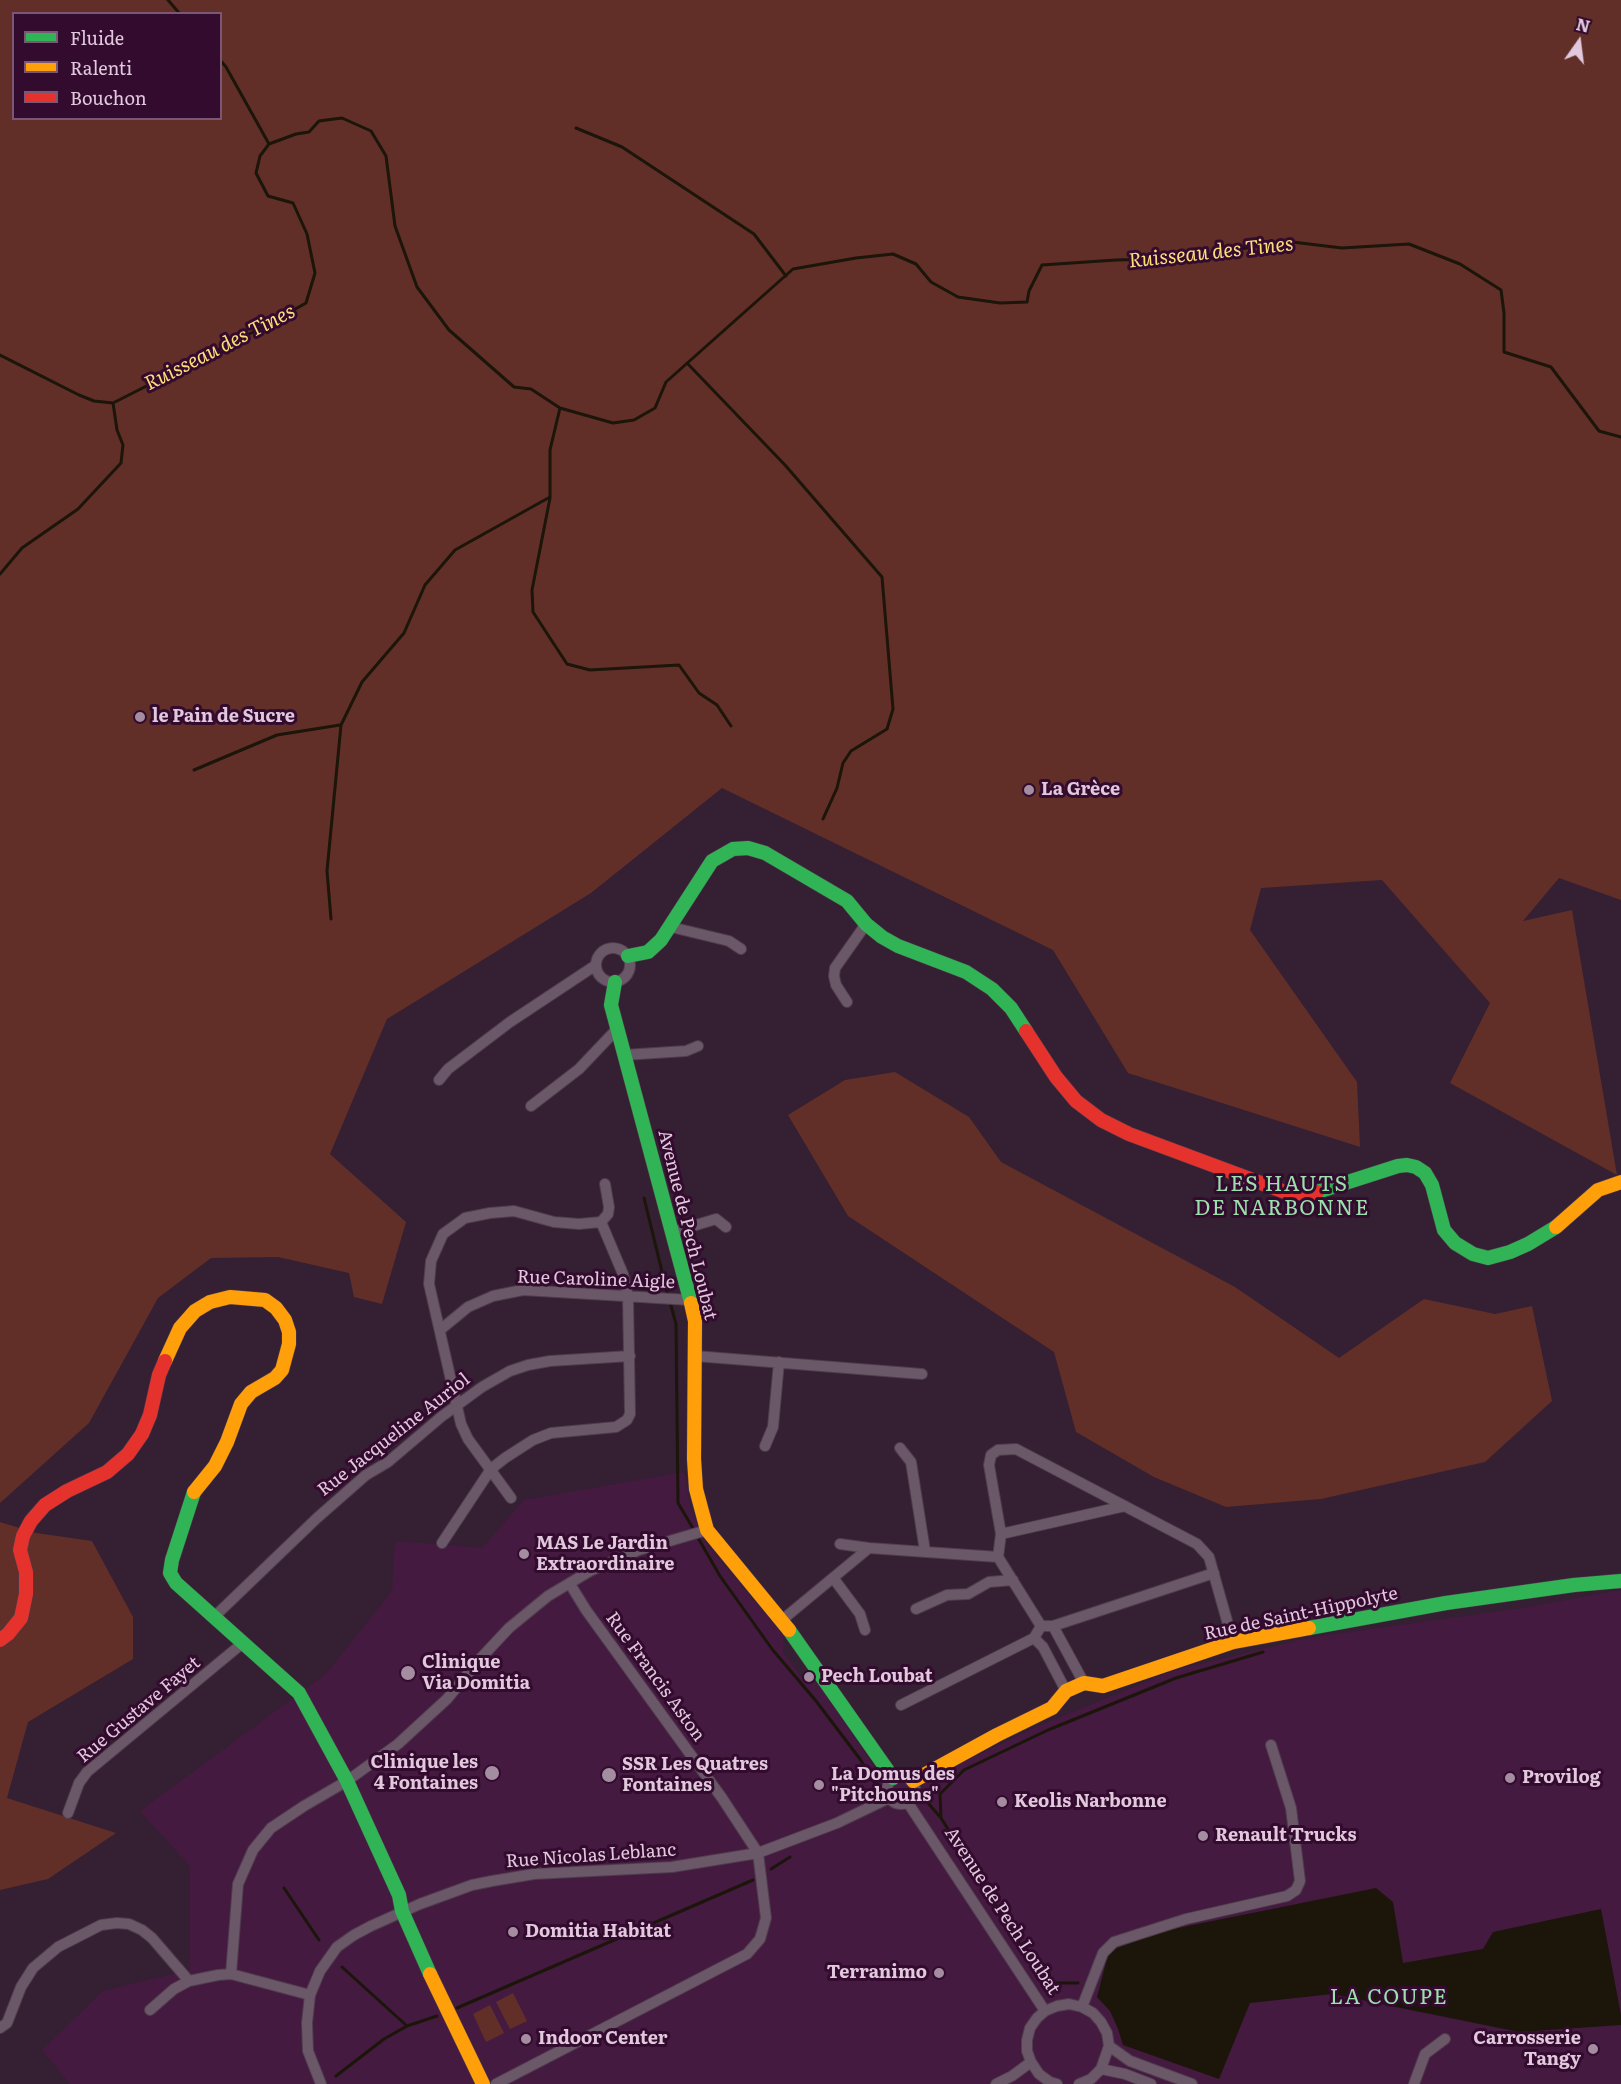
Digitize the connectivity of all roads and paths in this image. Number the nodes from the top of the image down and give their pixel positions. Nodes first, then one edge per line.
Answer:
1 (866, 924) junction
2 (671, 927) junction
3 (741, 949) dead end
4 (628, 956) junction
5 (596, 965) junction
6 (615, 982) junction
7 (847, 1002) dead end
8 (617, 1029) junction
9 (698, 1046) dead end
10 (624, 1055) junction
11 (439, 1080) dead end
12 (531, 1106) dead end
13 (1621, 1182) edge
14 (604, 1184) dead end
15 (601, 1222) junction
16 (726, 1227) dead end
17 (673, 1232) junction
18 (628, 1296) junction
19 (684, 1300) junction
20 (440, 1330) junction
21 (630, 1356) junction
22 (695, 1356) junction
23 (779, 1362) junction
24 (922, 1374) dead end
25 (456, 1406) junction
26 (765, 1446) dead end
27 (900, 1448) dead end
28 (491, 1469) junction
29 (511, 1498) dead end
30 (1125, 1506) junction
31 (703, 1531) junction
32 (1001, 1534) junction
33 (442, 1543) dead end
34 (840, 1544) dead end
35 (869, 1548) junction
36 (925, 1551) junction
37 (998, 1557) junction
38 (1214, 1573) junction
39 (834, 1579) junction
40 (1013, 1580) junction
41 (1621, 1581) edge
42 (570, 1584) junction
43 (916, 1609) dead end
44 (215, 1616) junction
45 (782, 1620) junction
46 (1041, 1626) junction
47 (1053, 1626) junction
48 (865, 1630) dead end
49 (1034, 1638) junction
50 (0, 1640) edge
51 (244, 1642) junction
52 (1233, 1642) junction
53 (1084, 1683) junction
54 (1066, 1691) junction
55 (901, 1705) dead end
56 (1271, 1745) dead end
57 (893, 1778) junction
58 (347, 1781) junction
59 (913, 1781) junction
60 (889, 1798) junction
61 (908, 1803) junction
62 (68, 1813) dead end
63 (758, 1853) junction
64 (402, 1911) junction
65 (231, 1974) junction
66 (189, 1981) junction
67 (310, 1995) junction
68 (1082, 2007) junction
69 (150, 2010) dead end
70 (1046, 2011) junction
71 (0, 2028) edge
72 (1444, 2039) dead end
73 (1109, 2046) junction
74 (1030, 2062) junction
75 (1101, 2069) junction
76 (321, 2084) edge
77 (483, 2084) edge
78 (496, 2084) edge
79 (996, 2084) edge
80 (1057, 2084) edge
81 (1080, 2084) edge
82 (1151, 2084) edge
83 (1192, 2084) edge
84 (1414, 2084) edge

1 - 2 street
1 - 7 street
1 - 13 street
2 - 3 street
2 - 4 street
4 - 5 street
4 - 6 street
5 - 6 street
5 - 11 street
6 - 8 street, Avenue de Pech Loubat
8 - 10 street, Avenue de Pech Loubat
8 - 12 street
9 - 10 street
10 - 17 street, Avenue de Pech Loubat
14 - 15 street
15 - 18 street
15 - 20 street
16 - 17 street
17 - 19 street, Avenue de Pech Loubat
18 - 19 street, Rue Caroline Aigle
18 - 20 street, Rue Caroline Aigle
18 - 21 street
19 - 22 street, Avenue de Pech Loubat
20 - 25 street
21 - 25 street, Rue Jacqueline Auriol
21 - 28 street
22 - 23 street
22 - 31 street, Avenue de Pech Loubat
23 - 24 street
23 - 26 street
25 - 28 street
25 - 44 street, Rue Jacqueline Auriol
27 - 36 street
28 - 29 street
28 - 33 street
30 - 32 street
30 - 32 street
30 - 38 street
31 - 42 street
31 - 45 street, Avenue de Pech Loubat
32 - 37 street
34 - 35 street
35 - 36 street
35 - 39 street
36 - 37 street
37 - 40 street
38 - 47 street
38 - 52 street
39 - 45 street
39 - 48 street
40 - 43 street
40 - 46 street
41 - 52 street, Rue de Saint-Hippolyte
42 - 58 street
42 - 63 street, Rue Francis Aston
44 - 50 street
44 - 51 street
45 - 57 street, Avenue de Pech Loubat
46 - 47 street
46 - 49 street
47 - 53 street
49 - 54 street
49 - 55 street
51 - 58 street
51 - 62 street, Rue Gustave Fayet
52 - 53 street, Rue de Saint-Hippolyte
53 - 54 street, Rue de Saint-Hippolyte
54 - 59 street, Rue de Saint-Hippolyte
56 - 68 street
57 - 59 street
57 - 60 street
58 - 64 street
58 - 65 street
59 - 61 street
60 - 61 street
60 - 63 street, Rue Nicolas Leblanc
61 - 70 street, Avenue de Pech Loubat
63 - 64 street, Rue Nicolas Leblanc
63 - 78 street, Rue Francis Aston
64 - 67 street, Rue Nicolas Leblanc
64 - 77 street
65 - 66 street
65 - 67 street
66 - 69 street
66 - 71 street
67 - 76 street, Rue Nicolas Leblanc
68 - 70 street
68 - 73 street
70 - 74 street
72 - 84 street
73 - 75 street
73 - 83 street
74 - 79 street
74 - 80 street
75 - 81 street
75 - 82 street

